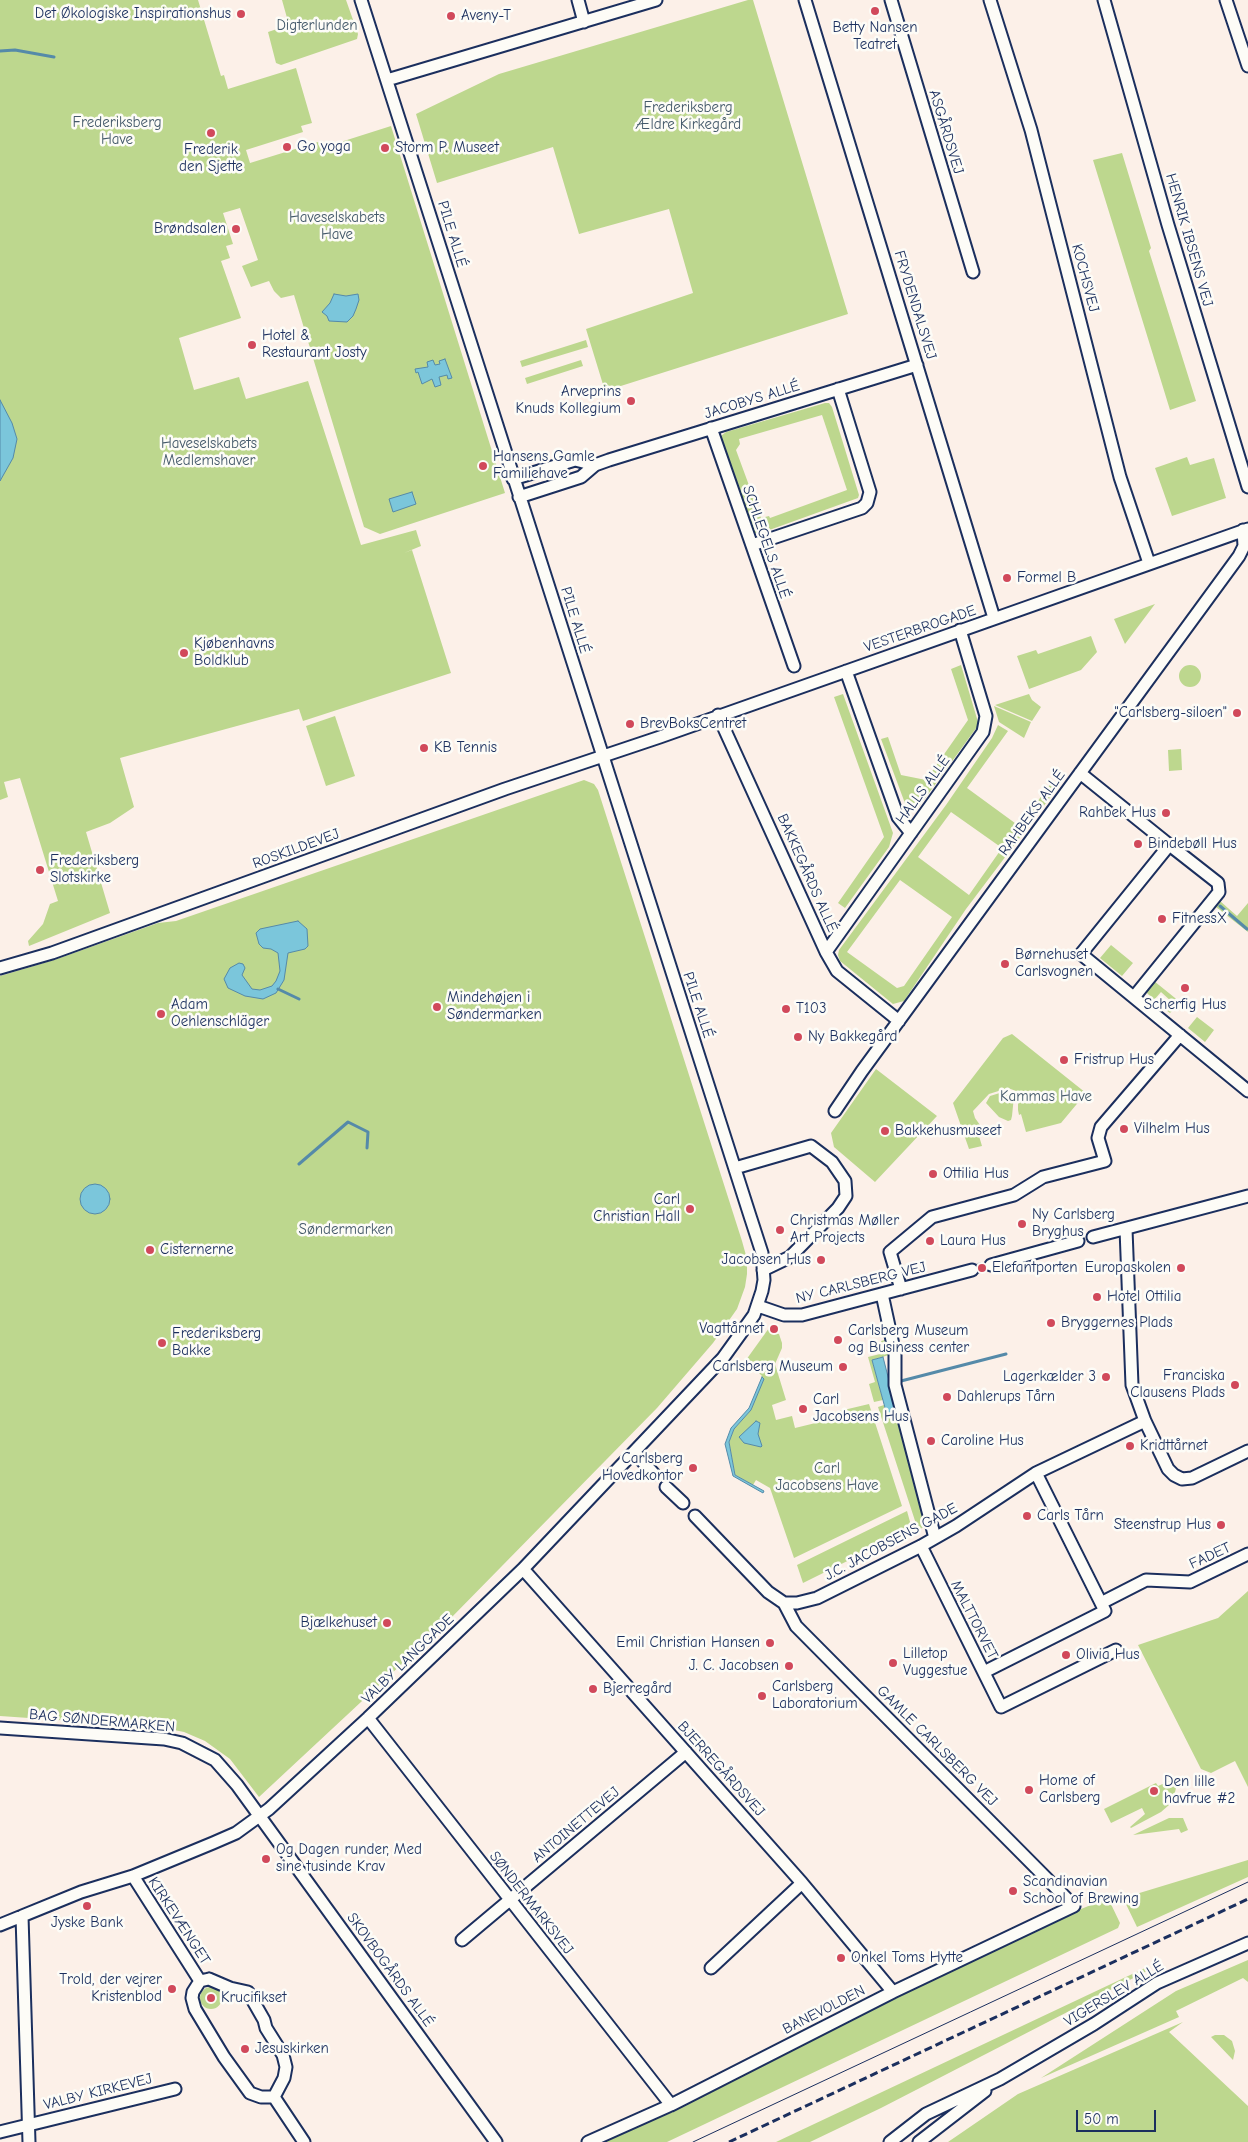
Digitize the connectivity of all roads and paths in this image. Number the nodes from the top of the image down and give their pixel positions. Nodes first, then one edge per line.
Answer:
1 (361, 0) edge
2 (578, 0) edge
3 (656, 0) edge
4 (805, 0) edge
5 (891, 0) edge
6 (990, 0) edge
7 (1104, 0) edge
8 (1226, 0) edge
9 (584, 22) junction
10 (1248, 66) edge
11 (387, 80) junction
12 (973, 272) dead end
13 (917, 364) junction
14 (838, 389) junction
15 (711, 428) junction
16 (595, 464) junction
17 (513, 478) junction
18 (1248, 488) edge
19 (519, 497) junction
20 (1246, 529) edge
21 (752, 545) junction
22 (1149, 563) junction
23 (994, 618) junction
24 (960, 630) junction
25 (794, 666) dead end
26 (846, 671) junction
27 (718, 715) junction
28 (602, 756) junction
29 (1080, 773) junction
30 (910, 833) junction
31 (1167, 843) junction
32 (826, 952) junction
33 (0, 968) edge
34 (1134, 997) junction
35 (899, 1020) junction
36 (1180, 1035) junction
37 (1248, 1091) edge
38 (835, 1111) dead end
39 (735, 1168) junction
40 (1248, 1196) edge
41 (1126, 1229) junction
42 (1093, 1237) dead end
43 (1078, 1241) dead end
44 (992, 1265) tunnel mouth
45 (763, 1270) junction
46 (972, 1270) tunnel mouth
47 (901, 1289) junction
48 (882, 1294) junction
49 (758, 1306) junction
50 (1145, 1420) junction
51 (1248, 1450) edge
52 (634, 1452) junction
53 (1036, 1473) junction
54 (654, 1474) dead end
55 (666, 1487) dead end
56 (683, 1503) dead end
57 (695, 1516) dead end
58 (935, 1538) junction
59 (921, 1546) junction
60 (1248, 1554) edge
61 (523, 1569) junction
62 (784, 1603) junction
63 (1103, 1607) junction
64 (1116, 1650) dead end
65 (984, 1672) junction
66 (368, 1718) junction
67 (0, 1728) edge
68 (686, 1752) junction
69 (259, 1817) junction
70 (133, 1876) junction
71 (802, 1883) junction
72 (509, 1900) junction
73 (1074, 1906) joint
74 (22, 1916) junction
75 (0, 1925) edge
76 (462, 1940) dead end
77 (1248, 1943) edge
78 (712, 1968) dead end
79 (200, 1981) junction
80 (893, 1992) junction
81 (1000, 2079) junction
82 (175, 2088) dead end
83 (274, 2097) junction
84 (671, 2105) junction
85 (28, 2125) junction
86 (0, 2132) edge
87 (29, 2142) edge
88 (304, 2142) edge
89 (496, 2142) edge
90 (588, 2142) edge
91 (890, 2142) edge
92 (919, 2142) edge

1 - 11 street, PILE ALLÉ
2 - 9 street
3 - 9 street
4 - 13 street, FRYDENDALSVEJ
5 - 12 street, ASGÅRDSVEJ
6 - 22 street, KOCHSVEJ
7 - 18 street, HENRIK IBSENS VEJ
8 - 10 street
9 - 11 street
11 - 17 street, PILE ALLÉ
13 - 14 street, JACOBYS ALLÉ
13 - 23 street, FRYDENDALSVEJ
14 - 15 street, JACOBYS ALLÉ
14 - 21 street
15 - 16 street, JACOBYS ALLÉ
15 - 21 street, SCHLEGELS ALLÉ
16 - 17 street, JACOBYS ALLÉ
16 - 19 street, JACOBYS ALLÉ
17 - 19 street, PILE ALLÉ
19 - 28 street, PILE ALLÉ
20 - 22 street, VESTERBROGADE
20 - 29 street, RAHBEKS ALLÉ
21 - 25 street, SCHLEGELS ALLÉ
22 - 23 street, VESTERBROGADE
23 - 24 street, VESTERBROGADE
24 - 26 street, VESTERBROGADE
24 - 30 street, HALLS ALLÉ
26 - 27 street, VESTERBROGADE
26 - 30 street
27 - 28 street, VESTERBROGADE
27 - 32 street, BAKKEGÅRDS ALLÉ
28 - 33 street, ROSKILDEVEJ
28 - 39 street, PILE ALLÉ
29 - 31 street
29 - 35 street, RAHBEKS ALLÉ
30 - 32 street, HALLS ALLÉ
31 - 34 street
31 - 34 street
32 - 35 street, BAKKEGÅRDS ALLÉ
34 - 36 street
35 - 38 street, RAHBEKS ALLÉ
36 - 37 street
36 - 47 street
39 - 45 street, PILE ALLÉ
39 - 45 street
40 - 41 street
41 - 42 street
41 - 50 street
43 - 44 street
45 - 49 street, PILE ALLÉ
46 - 47 street, NY CARLSBERG VEJ
47 - 48 street, NY CARLSBERG VEJ
48 - 49 street, NY CARLSBERG VEJ
48 - 58 street
49 - 52 street, VALBY LANGGADE
50 - 51 street
50 - 53 street, J.C. JACOBSENS GADE
52 - 54 street
52 - 61 street, VALBY LANGGADE
53 - 58 street, J.C. JACOBSENS GADE
53 - 63 street
55 - 56 street
57 - 62 street
58 - 59 street, J.C. JACOBSENS GADE
59 - 62 street, J.C. JACOBSENS GADE
59 - 65 street, MALTTORVET
60 - 63 street, FADET
61 - 66 street, VALBY LANGGADE
61 - 68 street, BJERREGÅRDSVEJ
62 - 73 street, GAMLE CARLSBERG VEJ
63 - 65 street, FADET
64 - 65 street, MALTTORVET
66 - 69 street, VALBY LANGGADE
66 - 72 street, SØNDERMARKSVEJ
67 - 69 street, BAG SØNDERMARKEN
68 - 71 street, BJERREGÅRDSVEJ
68 - 72 street, ANTOINETTEVEJ
69 - 70 street, VALBY LANGGADE
69 - 89 street, SKOVBOGÅRDS ALLÉ
70 - 74 street, VALBY LANGGADE
70 - 79 street, KIRKEVÆNGET
71 - 78 street
71 - 80 street, BJERREGÅRDSVEJ
72 - 76 street, ANTOINETTEVEJ
72 - 84 street, SØNDERMARKSVEJ
73 - 80 street, BANEVOLDEN
74 - 75 street, VALBY LANGGADE
74 - 85 street
77 - 81 street, VIGERSLEV ALLÉ
79 - 83 street, KIRKEVÆNGET
79 - 83 street, KIRKEVÆNGET
80 - 84 street, BANEVOLDEN
81 - 91 street, VIGERSLEV ALLÉ
81 - 92 street, VIGERSLEV ALLÉ
82 - 85 street, VALBY KIRKEVEJ
83 - 88 street
84 - 90 street, BANEVOLDEN
85 - 86 street, VALBY KIRKEVEJ
85 - 87 street

